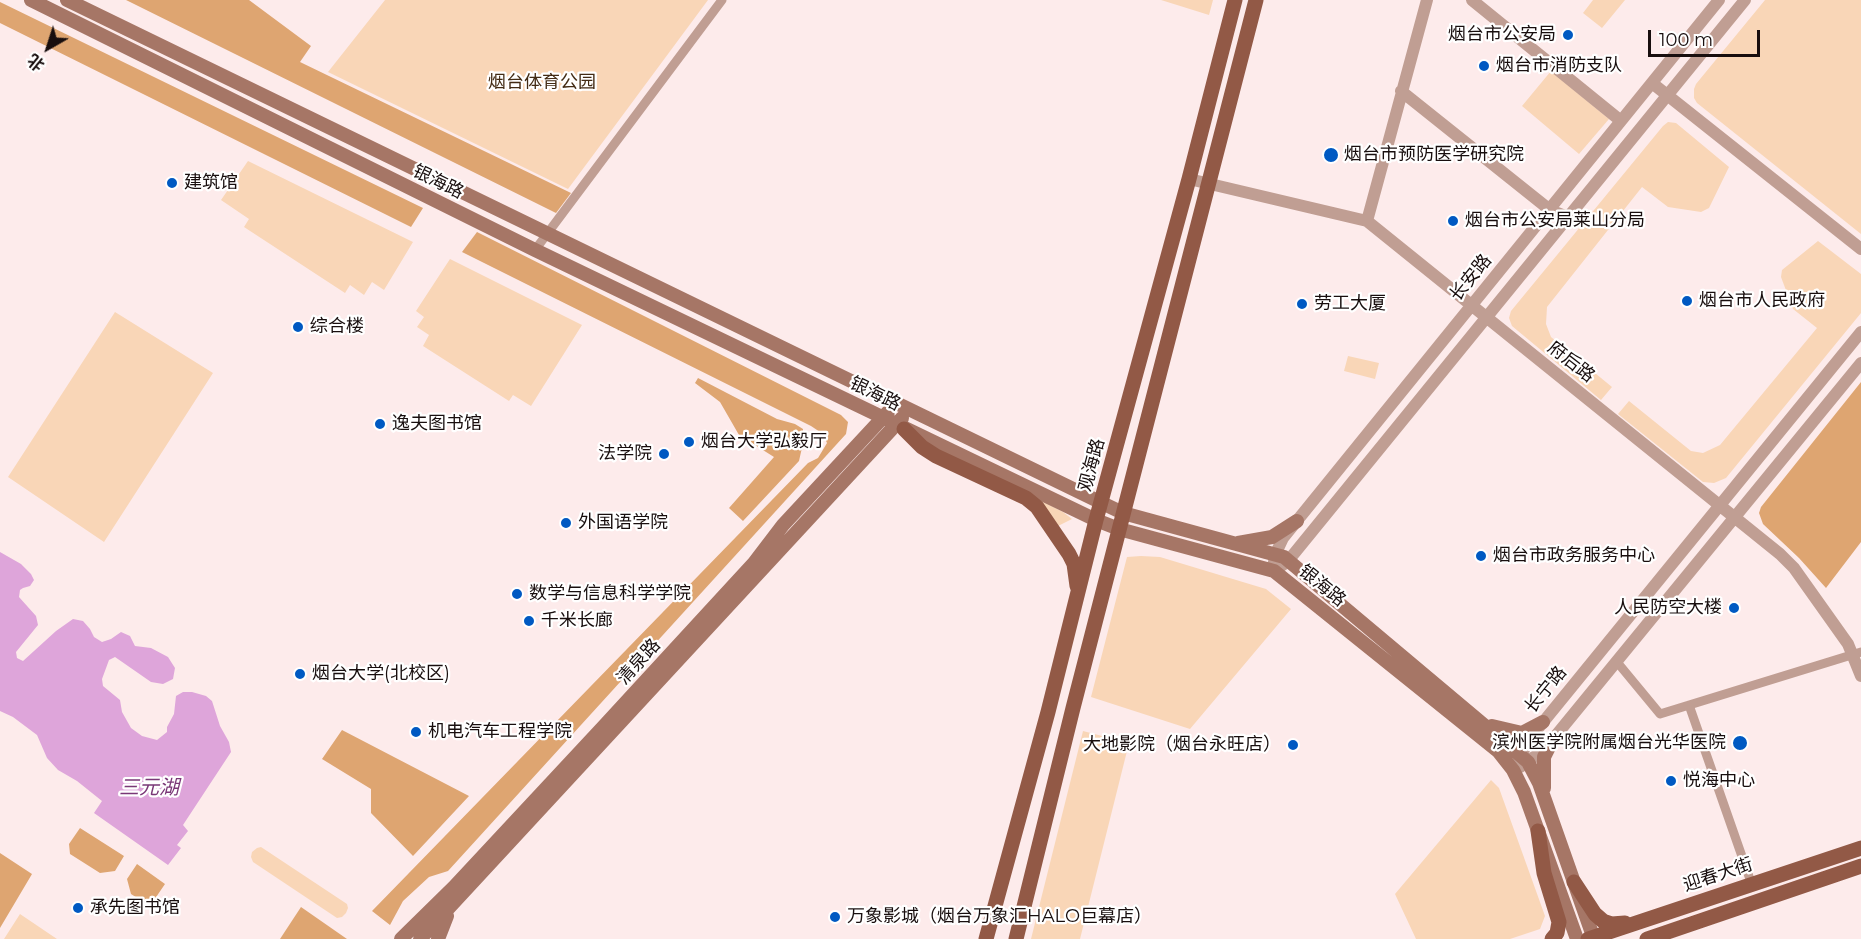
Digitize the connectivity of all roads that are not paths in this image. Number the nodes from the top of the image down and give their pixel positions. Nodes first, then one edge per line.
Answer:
1 (31, 0) edge
2 (67, 0) edge
3 (722, 0) edge
4 (1235, 0) edge
5 (1256, 0) edge
6 (1427, 0) edge
7 (1472, 0) edge
8 (1719, 0) edge
9 (1745, 0) edge
10 (1652, 83) junction
11 (1401, 91) junction
12 (1667, 95) junction
13 (1621, 121) junction
14 (1189, 178) junction
15 (1209, 183) junction
16 (1550, 210) junction
17 (1568, 217) junction
18 (1366, 220) junction
19 (547, 233) junction
20 (1861, 249) edge
21 (535, 250) junction
22 (1472, 306) junction
23 (1487, 318) junction
24 (1861, 332) edge
25 (1861, 363) edge
26 (1807, 398) junction
27 (895, 403) junction
28 (909, 409) junction
29 (1822, 410) junction
30 (883, 418) junction
31 (900, 427) junction
32 (1102, 503) junction
33 (1721, 505) junction
34 (1124, 513) junction
35 (1302, 515) junction
36 (1735, 516) junction
37 (1096, 520) junction
38 (1320, 521) junction
39 (1119, 529) junction
40 (1234, 543) junction
41 (1275, 555) junction
42 (1288, 561) junction
43 (1274, 571) junction
44 (1077, 601) junction
45 (1627, 620) junction
46 (1642, 632) junction
47 (1857, 653) edge
48 (1617, 662) junction
49 (1861, 676) edge
50 (1689, 705) junction
51 (1554, 709) junction
52 (1569, 720) junction
53 (1483, 722) junction
54 (1543, 722) junction
55 (1552, 741) junction
56 (1525, 758) junction
57 (1513, 770) junction
58 (1545, 802) junction
59 (1538, 831) junction
60 (1861, 848) edge
61 (1861, 866) edge
62 (1574, 882) junction
63 (1752, 885) junction
64 (452, 906) junction
65 (1637, 923) junction
66 (1591, 938) edge
67 (401, 939) edge
68 (420, 939) edge
69 (438, 939) edge
70 (987, 939) edge
71 (1016, 939) edge
72 (1552, 939) edge
73 (1577, 939) edge
74 (1647, 939) edge

1 - 21 main road, 银海路
2 - 19 main road, 银海路
3 - 19 street
4 - 14 main road, 观海路
5 - 15 main road
6 - 11 street
7 - 13 street
8 - 10 street, 长安路
9 - 12 street
10 - 12 street
10 - 13 street, 长安路
11 - 16 street
11 - 18 street
12 - 17 street
12 - 20 street
13 - 16 street, 长安路
14 - 15 street, 府后路
14 - 32 main road, 观海路
15 - 18 street, 府后路
15 - 34 main road
16 - 17 street
16 - 22 street, 长安路
17 - 23 street
18 - 22 street, 府后路
19 - 21 street
19 - 27 main road, 银海路
21 - 30 main road, 银海路
22 - 23 street, 府后路
22 - 35 street, 长安路
23 - 33 street, 府后路
23 - 38 street
24 - 26 street, 长宁路
25 - 29 street, 长宁路
26 - 29 street
26 - 33 street, 长宁路
27 - 28 main road, 银海路
27 - 30 main road, 清泉路
28 - 31 main road, 清泉路
28 - 32 main road, 银海路
29 - 36 street, 长宁路
30 - 31 main road, 银海路
30 - 67 main road, 清泉路
31 - 37 main road, 银海路
31 - 44 main road
31 - 64 main road, 清泉路
32 - 34 main road, 银海路
32 - 37 main road, 观海路
33 - 36 street, 府后路
33 - 45 street, 长宁路
34 - 39 main road
34 - 40 main road, 银海路
35 - 38 street
35 - 40 main road
35 - 41 street, 长安路
36 - 46 street, 长宁路
36 - 47 street, 府后路
37 - 39 main road, 银海路
37 - 44 main road, 观海路
38 - 42 street
39 - 43 main road, 银海路
39 - 71 main road
40 - 41 main road, 银海路
41 - 42 main road, 银海路
41 - 43 street, 长安路
42 - 43 street
42 - 53 main road, 银海路
43 - 57 main road, 银海路
44 - 70 main road, 观海路
45 - 46 street
45 - 51 street, 长宁路
46 - 48 street, 长宁路
47 - 49 street, 府后路
47 - 50 street
48 - 50 street
48 - 52 street, 长宁路
50 - 63 street
51 - 52 street
51 - 54 street, 长宁路
52 - 55 street, 长宁路
53 - 54 main road
53 - 56 main road, 银海路
54 - 56 street, 长宁路
55 - 56 street, 长宁路
55 - 58 main road
56 - 57 street, 长宁路
56 - 58 main road, 银海路
57 - 59 main road, 银海路
58 - 62 main road, 银海路
59 - 72 main road
59 - 73 main road, 银海路
60 - 63 main road, 迎春大街
61 - 74 main road, 迎春大街
62 - 65 main road
62 - 66 main road, 银海路
63 - 65 main road, 迎春大街
64 - 68 main road, 清泉路
64 - 69 main road
65 - 66 main road, 迎春大街

